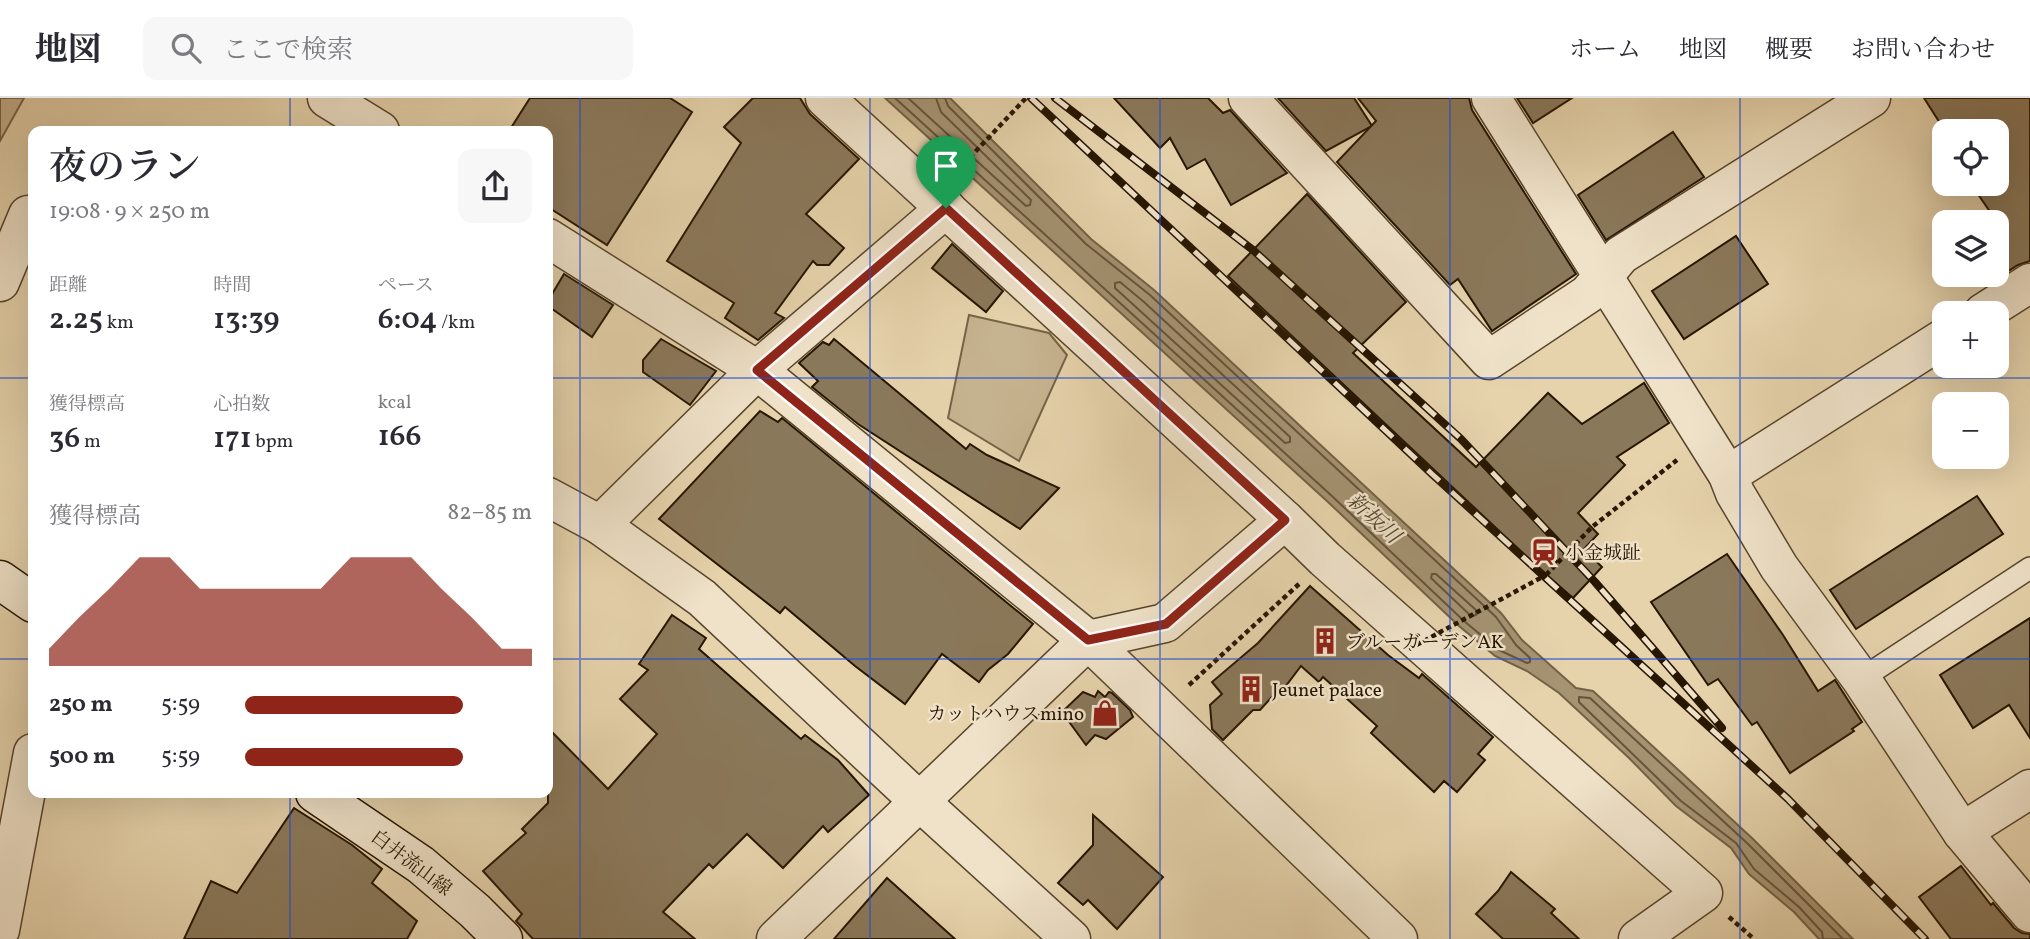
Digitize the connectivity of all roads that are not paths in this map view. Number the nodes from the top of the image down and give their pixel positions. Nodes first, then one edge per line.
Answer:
1 (327, 98) edge
2 (825, 98) edge
3 (1248, 98) edge
4 (1492, 98) edge
5 (1871, 98) edge
6 (372, 126) edge
7 (949, 193) junction
8 (20, 211) edge
9 (553, 241) edge
10 (1604, 277) junction
11 (0, 282) edge
12 (2030, 283) edge
13 (2002, 301) edge
14 (1932, 346) edge
15 (757, 370) junction
16 (1728, 475) junction
17 (553, 500) edge
18 (1285, 520) junction
19 (600, 525) junction
20 (2030, 568) edge
21 (0, 580) edge
22 (28, 600) edge
23 (1088, 640) junction
24 (1861, 679) junction
25 (28, 780) edge
26 (2030, 789) edge
27 (322, 798) edge
28 (920, 802) junction
29 (1962, 832) junction
30 (2030, 913) edge
31 (0, 930) edge
32 (503, 939) edge
33 (776, 939) edge
34 (1071, 939) edge
35 (1398, 939) edge
36 (1638, 939) edge

1 - 6 street
2 - 7 street
3 - 10 street
4 - 10 street
5 - 10 street
7 - 15 street
7 - 18 street
8 - 11 street
9 - 15 street
10 - 16 street
12 - 13 street
14 - 16 street
15 - 19 street
15 - 23 street
16 - 24 street
17 - 19 street
18 - 23 street
18 - 36 street
19 - 28 street
20 - 24 lane
21 - 22 street
23 - 28 street
23 - 35 street
24 - 29 street
25 - 31 street
26 - 29 street
27 - 32 street, 白井流山線
28 - 33 street
28 - 34 street
29 - 30 street

